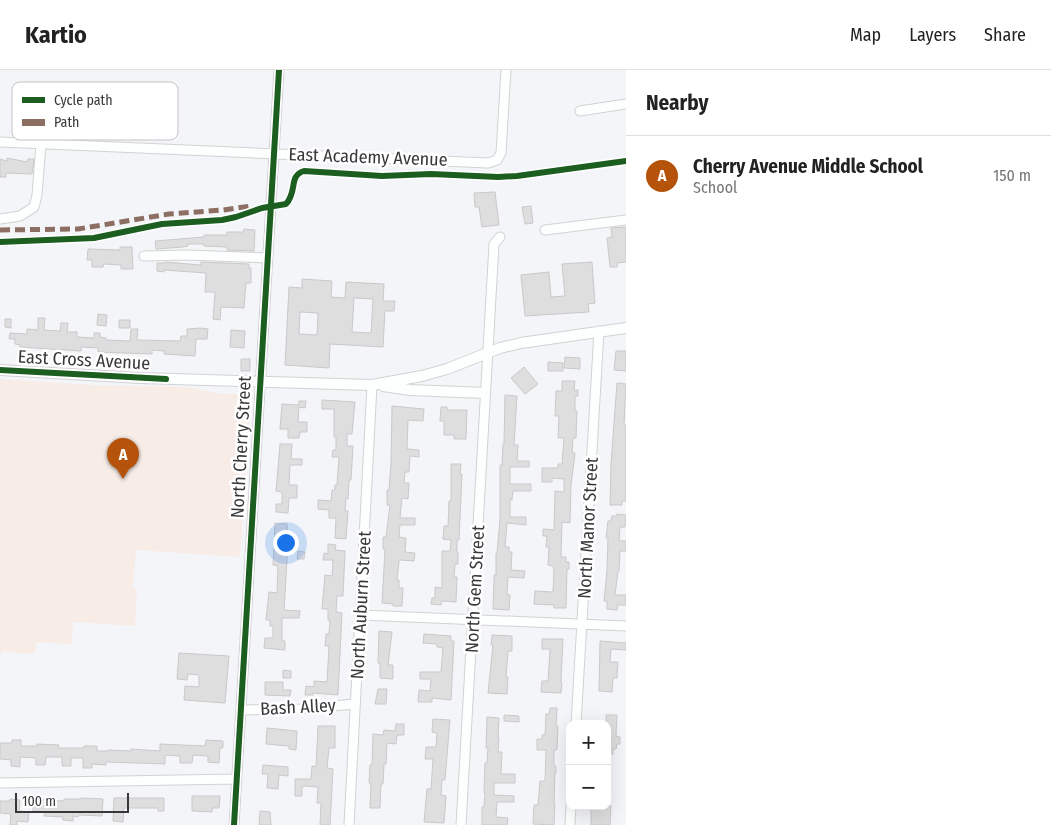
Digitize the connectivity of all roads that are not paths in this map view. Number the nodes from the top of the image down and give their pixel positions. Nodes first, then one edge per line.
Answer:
1 (279, 70) edge
2 (506, 70) edge
3 (626, 104) edge
4 (580, 111) dead end
5 (0, 142) edge
6 (41, 144) junction
7 (274, 153) junction
8 (0, 219) edge
9 (626, 220) edge
10 (544, 230) dead end
11 (500, 238) dead end
12 (144, 256) dead end
13 (268, 258) junction
14 (626, 328) edge
15 (599, 332) junction
16 (489, 352) junction
17 (0, 370) edge
18 (260, 382) junction
19 (372, 384) junction
20 (486, 393) junction
21 (361, 615) junction
22 (473, 618) junction
23 (582, 624) junction
24 (626, 626) edge
25 (355, 704) junction
26 (241, 710) junction
27 (576, 720) edge
28 (236, 779) junction
29 (0, 783) edge
30 (571, 810) edge
31 (234, 825) edge
32 (349, 825) edge
33 (462, 825) edge
34 (570, 825) edge

1 - 7 street, North Cherry Street
2 - 7 street, East Academy Avenue
3 - 4 street
5 - 6 street, East Academy Avenue
6 - 7 street, East Academy Avenue
6 - 8 street
7 - 13 street, North Cherry Street
9 - 10 street
11 - 16 street, North Gem Street
12 - 13 street
13 - 18 street, North Cherry Street
14 - 15 street, East Cross Avenue
15 - 16 street, East Cross Avenue
15 - 23 street, North Manor Street
16 - 19 street, East Cross Avenue
16 - 20 street, North Gem Street
17 - 18 street, East Cross Avenue
18 - 19 street, East Cross Avenue
18 - 26 street, North Cherry Street
19 - 20 street
19 - 21 street, North Auburn Street
20 - 22 street, North Gem Street
21 - 22 street
21 - 25 street, North Auburn Street
22 - 23 street
22 - 33 street, North Gem Street
23 - 24 street
23 - 27 street, North Manor Street
25 - 26 street, Bash Alley
25 - 32 street, North Auburn Street
26 - 28 street, North Cherry Street
28 - 29 street
28 - 31 street, North Cherry Street
30 - 34 street

